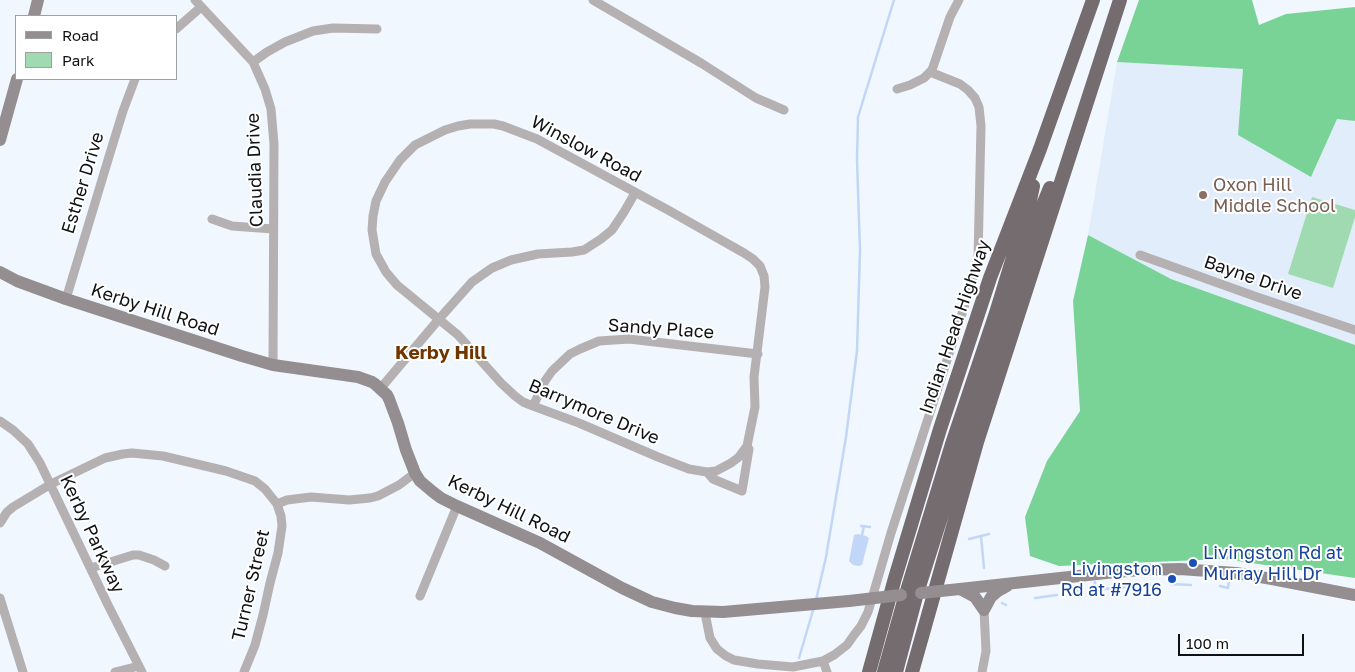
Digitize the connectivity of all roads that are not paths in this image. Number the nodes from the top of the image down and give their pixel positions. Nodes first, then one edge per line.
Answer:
1 (38, 0) edge
2 (593, 0) edge
3 (959, 0) edge
4 (1093, 0) edge
5 (1120, 0) edge
6 (198, 3) edge
7 (34, 15) edge
8 (178, 27) edge
9 (377, 29) dead end
10 (253, 62) junction
11 (930, 72) junction
12 (1094, 78) junction
13 (17, 80) edge
14 (136, 80) edge
15 (896, 89) dead end
16 (784, 110) dead end
17 (0, 140) edge
18 (1040, 149) junction
19 (635, 193) junction
20 (212, 219) dead end
21 (273, 229) junction
22 (1140, 255) dead end
23 (0, 272) edge
24 (0, 280) edge
25 (17, 281) junction
26 (66, 299) junction
27 (439, 319) junction
28 (1355, 330) edge
29 (758, 354) junction
30 (273, 365) junction
31 (380, 389) junction
32 (532, 406) junction
33 (0, 421) edge
34 (747, 446) junction
35 (707, 472) junction
36 (415, 473) junction
37 (51, 484) junction
38 (742, 491) joint
39 (277, 504) junction
40 (457, 506) junction
41 (0, 524) edge
42 (165, 566) dead end
43 (91, 568) junction
44 (1011, 584) junction
45 (960, 589) junction
46 (911, 594) junction
47 (1355, 595) edge
48 (420, 596) dead end
49 (0, 598) edge
50 (984, 610) junction
51 (705, 612) junction
52 (823, 661) junction
53 (140, 669) edge
54 (23, 672) edge
55 (115, 672) edge
56 (244, 672) edge
57 (827, 672) edge
58 (869, 672) edge
59 (884, 672) edge
60 (896, 672) edge
61 (912, 672) edge
62 (982, 672) edge

1 - 7 main road
2 - 16 street
3 - 11 street
4 - 18 highway, Indian Head Highway
5 - 12 highway
6 - 8 street
6 - 10 street, Claudia Drive
9 - 10 street
10 - 21 street, Claudia Drive
11 - 15 street
11 - 52 street
12 - 46 highway
12 - 61 highway
13 - 17 main road
14 - 26 street, Esther Drive
18 - 46 highway
18 - 58 highway, Indian Head Highway
19 - 27 street
19 - 27 street, Winslow Road
19 - 29 street, Winslow Road
20 - 21 street
21 - 30 street, Claudia Drive
22 - 28 street, Bayne Drive
23 - 25 main road, Kerby Hill Road
24 - 25 main road, Kerby Hill Road
25 - 26 main road, Kerby Hill Road
26 - 30 main road, Kerby Hill Road
27 - 31 street
27 - 32 street, Barrymore Drive
29 - 32 street, Sandy Place
29 - 34 street, Winslow Road
30 - 31 main road, Kerby Hill Road
31 - 36 main road, Kerby Hill Road
32 - 35 street, Barrymore Drive
33 - 37 street, Kerby Parkway
34 - 35 street
34 - 38 street, Winslow Road
35 - 38 street, Barrymore Drive
36 - 39 street
36 - 40 main road, Kerby Hill Road
37 - 39 street
37 - 41 street
37 - 43 street, Kerby Parkway
39 - 56 street, Turner Street
40 - 48 street
40 - 51 main road, Kerby Hill Road
42 - 43 street
43 - 53 street, Kerby Parkway
44 - 45 main road, Kerby Hill Road
44 - 47 main road, Kerby Hill Road
44 - 50 main road
45 - 46 main road, Kerby Hill Road, bridge
45 - 50 main road
46 - 51 main road, Kerby Hill Road, bridge
46 - 59 highway
46 - 60 highway
49 - 54 street
50 - 62 street
51 - 52 street
52 - 57 street
53 - 55 street

